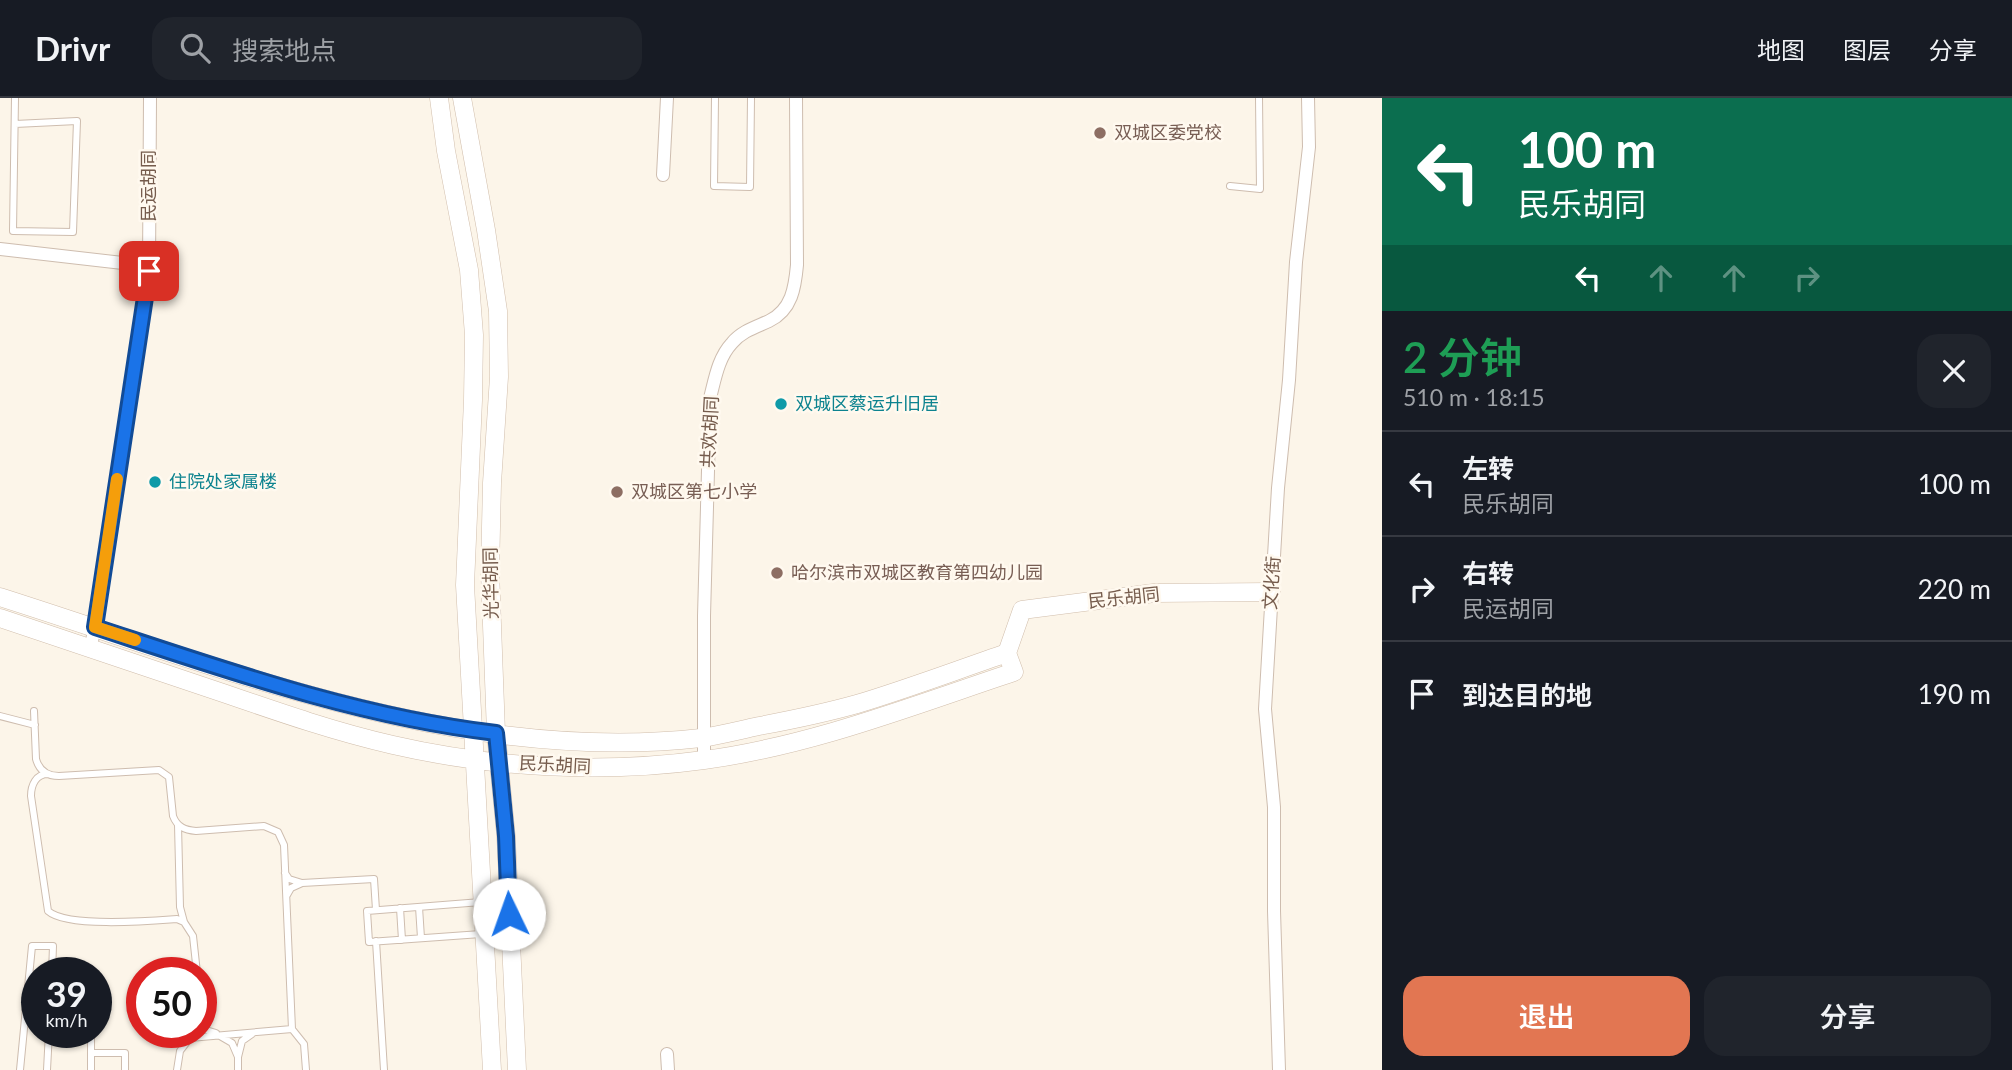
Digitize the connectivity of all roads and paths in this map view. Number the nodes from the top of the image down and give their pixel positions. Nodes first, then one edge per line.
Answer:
1 (15, 98) edge
2 (150, 98) edge
3 (439, 98) edge
4 (462, 98) edge
5 (667, 98) edge
6 (715, 98) edge
7 (751, 98) edge
8 (796, 98) edge
9 (1259, 98) edge
10 (1308, 98) edge
11 (15, 124) junction
12 (663, 175) dead end
13 (1230, 187) dead end
14 (0, 249) edge
15 (149, 266) junction
16 (1272, 592) junction
17 (0, 597) edge
18 (0, 618) edge
19 (95, 627) junction
20 (91, 648) junction
21 (1007, 653) junction
22 (34, 711) dead end
23 (0, 716) edge
24 (35, 725) junction
25 (472, 730) junction
26 (496, 733) junction
27 (704, 737) junction
28 (36, 759) junction
29 (473, 759) junction
30 (704, 760) junction
31 (499, 761) junction
32 (53, 776) junction
33 (33, 784) junction
34 (178, 825) junction
35 (223, 829) junction
36 (178, 851) junction
37 (285, 872) junction
38 (302, 883) junction
39 (286, 900) junction
40 (481, 902) junction
41 (419, 907) junction
42 (400, 908) junction
43 (376, 910) junction
44 (184, 922) junction
45 (483, 934) junction
46 (421, 938) junction
47 (402, 940) junction
48 (376, 941) junction
49 (31, 957) edge
50 (53, 957) edge
51 (196, 957) edge
52 (292, 1029) junction
53 (258, 1032) junction
54 (217, 1034) edge
55 (220, 1035) junction
56 (22, 1048) edge
57 (48, 1048) edge
58 (91, 1048) edge
59 (182, 1048) edge
60 (91, 1053) junction
61 (667, 1054) dead end
62 (238, 1057) junction
63 (20, 1070) edge
64 (47, 1070) edge
65 (91, 1070) edge
66 (125, 1070) edge
67 (177, 1070) edge
68 (238, 1070) edge
69 (306, 1070) edge
70 (384, 1070) edge
71 (492, 1070) edge
72 (517, 1070) edge
73 (668, 1070) edge
74 (1279, 1070) edge

1 - 11 lane
2 - 15 street, 民运胡同
3 - 25 street, 光华胡同
4 - 26 street, 光华胡同
5 - 12 street
6 - 7 lane
8 - 27 street, 共欢胡同
9 - 13 lane
10 - 16 street, 文化街
11 - 11 lane
14 - 15 street
15 - 19 street, 民运胡同
16 - 21 street, 民乐胡同
16 - 74 street, 文化街
17 - 19 street, 民乐胡同
18 - 20 street, 民乐胡同
19 - 20 street, 民运胡同
19 - 25 street, 民乐胡同
20 - 29 street, 民乐胡同
21 - 27 street, 民乐胡同
21 - 30 street, 民乐胡同
22 - 24 lane
23 - 24 lane
24 - 28 lane
25 - 26 street, 民乐胡同
25 - 29 street, 光华胡同
26 - 27 street, 民乐胡同
26 - 31 street, 光华胡同
27 - 30 street, 共欢胡同
28 - 32 lane
28 - 33 lane
29 - 31 street, 民乐胡同
29 - 40 street, 光华胡同
30 - 31 street, 民乐胡同
31 - 72 street, 光华胡同
32 - 33 lane
32 - 34 lane
33 - 44 lane
34 - 35 lane
34 - 36 lane
35 - 36 lane
35 - 37 lane
36 - 44 lane
37 - 38 lane
37 - 39 lane
38 - 39 lane
38 - 43 lane
39 - 52 lane
40 - 41 lane
40 - 45 street, 光华胡同
41 - 42 lane
41 - 46 lane
42 - 43 lane
42 - 47 lane
43 - 48 lane
44 - 51 lane
45 - 46 lane
45 - 71 street, 光华胡同
46 - 47 lane
47 - 48 lane
48 - 70 lane
49 - 50 lane
52 - 53 lane
52 - 69 lane
53 - 55 lane
53 - 62 lane
54 - 55 lane
55 - 62 lane
56 - 63 lane
57 - 64 lane
58 - 60 lane
59 - 67 lane
60 - 65 lane
60 - 66 lane
61 - 73 street
62 - 68 lane

